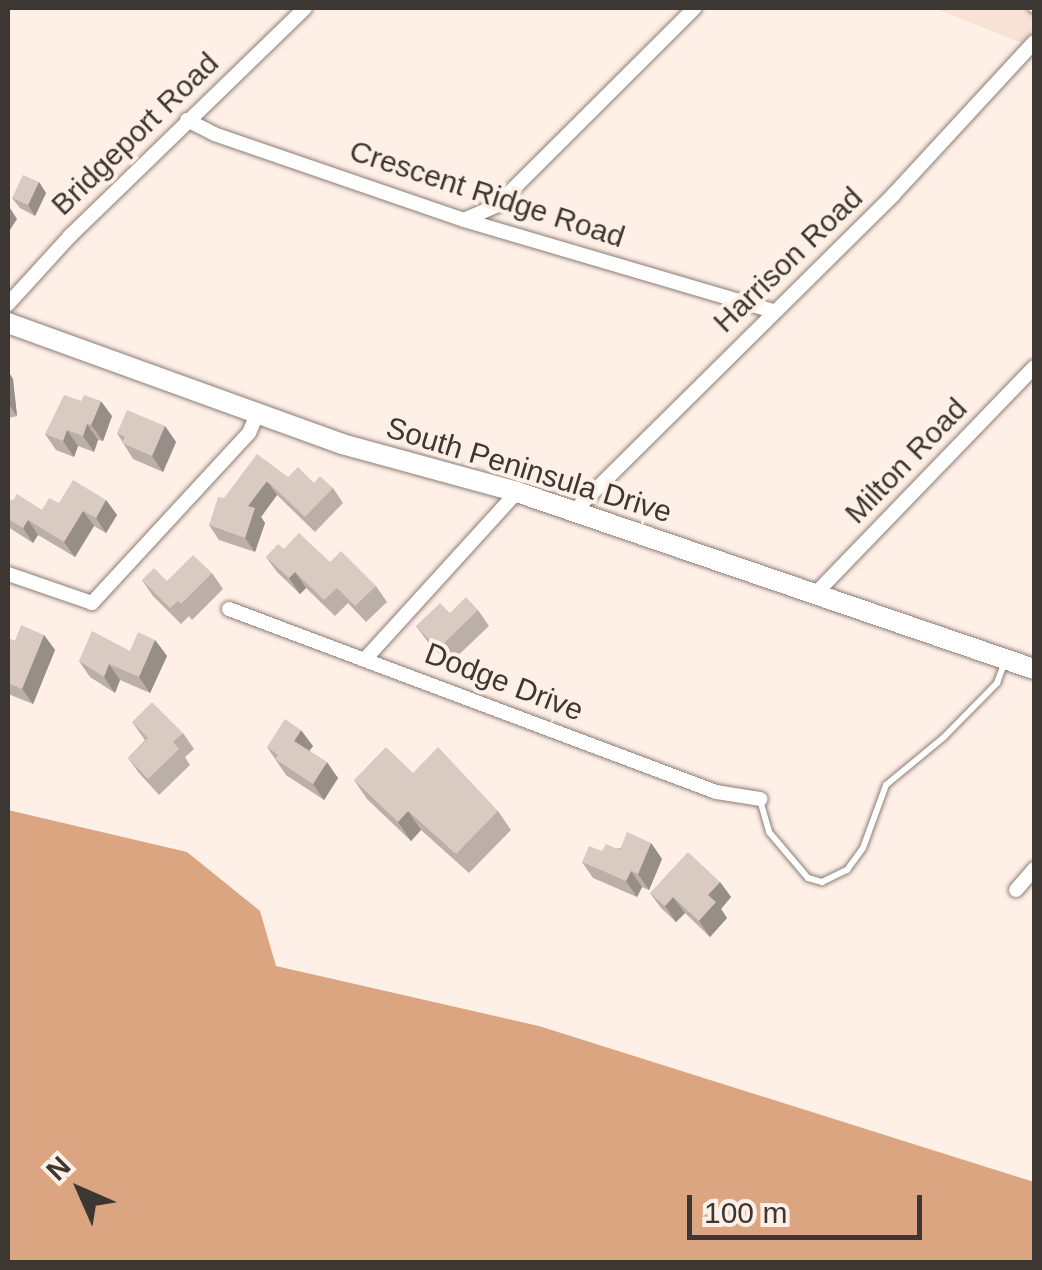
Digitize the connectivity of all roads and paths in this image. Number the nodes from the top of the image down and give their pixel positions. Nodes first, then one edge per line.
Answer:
1 (305, 8) edge
2 (696, 8) edge
3 (1034, 42) edge
4 (187, 120) junction
5 (464, 220) junction
6 (8, 304) edge
7 (774, 311) junction
8 (8, 323) edge
9 (1034, 368) edge
10 (258, 414) junction
11 (517, 492) junction
12 (573, 512) junction
13 (8, 574) edge
14 (816, 593) junction
15 (229, 609) dead end
16 (366, 658) junction
17 (1006, 658) junction
18 (1034, 670) edge
19 (760, 799) joint
20 (1034, 868) edge
21 (1016, 890) dead end

1 - 4 street, Bridgeport Road
2 - 5 street
3 - 7 street, Harrison Road
4 - 5 street, Crescent Ridge Road
4 - 6 street, Bridgeport Road
5 - 7 street, Crescent Ridge Road
7 - 12 street, Harrison Road
8 - 10 main road, South Peninsula Drive
9 - 14 street, Milton Road
10 - 11 main road, South Peninsula Drive
10 - 13 street
11 - 12 main road, South Peninsula Drive
11 - 16 street
12 - 14 main road, South Peninsula Drive
14 - 17 main road, South Peninsula Drive
15 - 16 street, Dodge Drive
16 - 19 street, Dodge Drive
17 - 18 main road, South Peninsula Drive
17 - 19 lane
20 - 21 street

